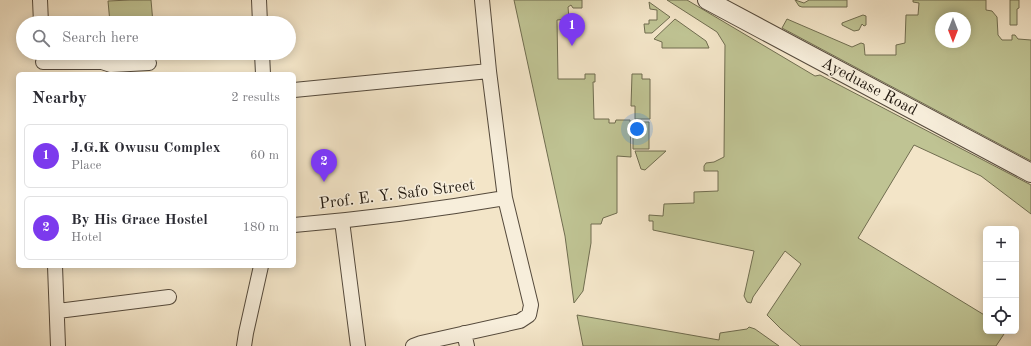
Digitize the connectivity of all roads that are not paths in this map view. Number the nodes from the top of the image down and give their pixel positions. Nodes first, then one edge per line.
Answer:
1 (40, 0) edge
2 (259, 0) edge
3 (482, 0) edge
4 (707, 0) edge
5 (41, 16) edge
6 (260, 16) edge
7 (262, 60) edge
8 (43, 63) edge
9 (149, 63) dead end
10 (488, 71) junction
11 (263, 72) edge
12 (296, 90) edge
13 (1031, 173) edge
14 (505, 198) junction
15 (342, 221) junction
16 (296, 225) edge
17 (55, 268) edge
18 (261, 268) edge
19 (169, 297) dead end
20 (58, 310) junction
21 (466, 340) edge
22 (58, 346) edge
23 (244, 346) edge
24 (358, 346) edge
25 (413, 346) edge

1 - 5 street
2 - 6 street
3 - 10 street
4 - 13 street, Ayeduase Road
7 - 11 street
8 - 9 street
10 - 12 street
10 - 14 street
14 - 15 street, Prof. E. Y. Safo Street
14 - 21 street
15 - 16 street, Prof. E. Y. Safo Street
15 - 24 street
17 - 20 street
18 - 23 street
19 - 20 street
20 - 22 street
21 - 25 street

